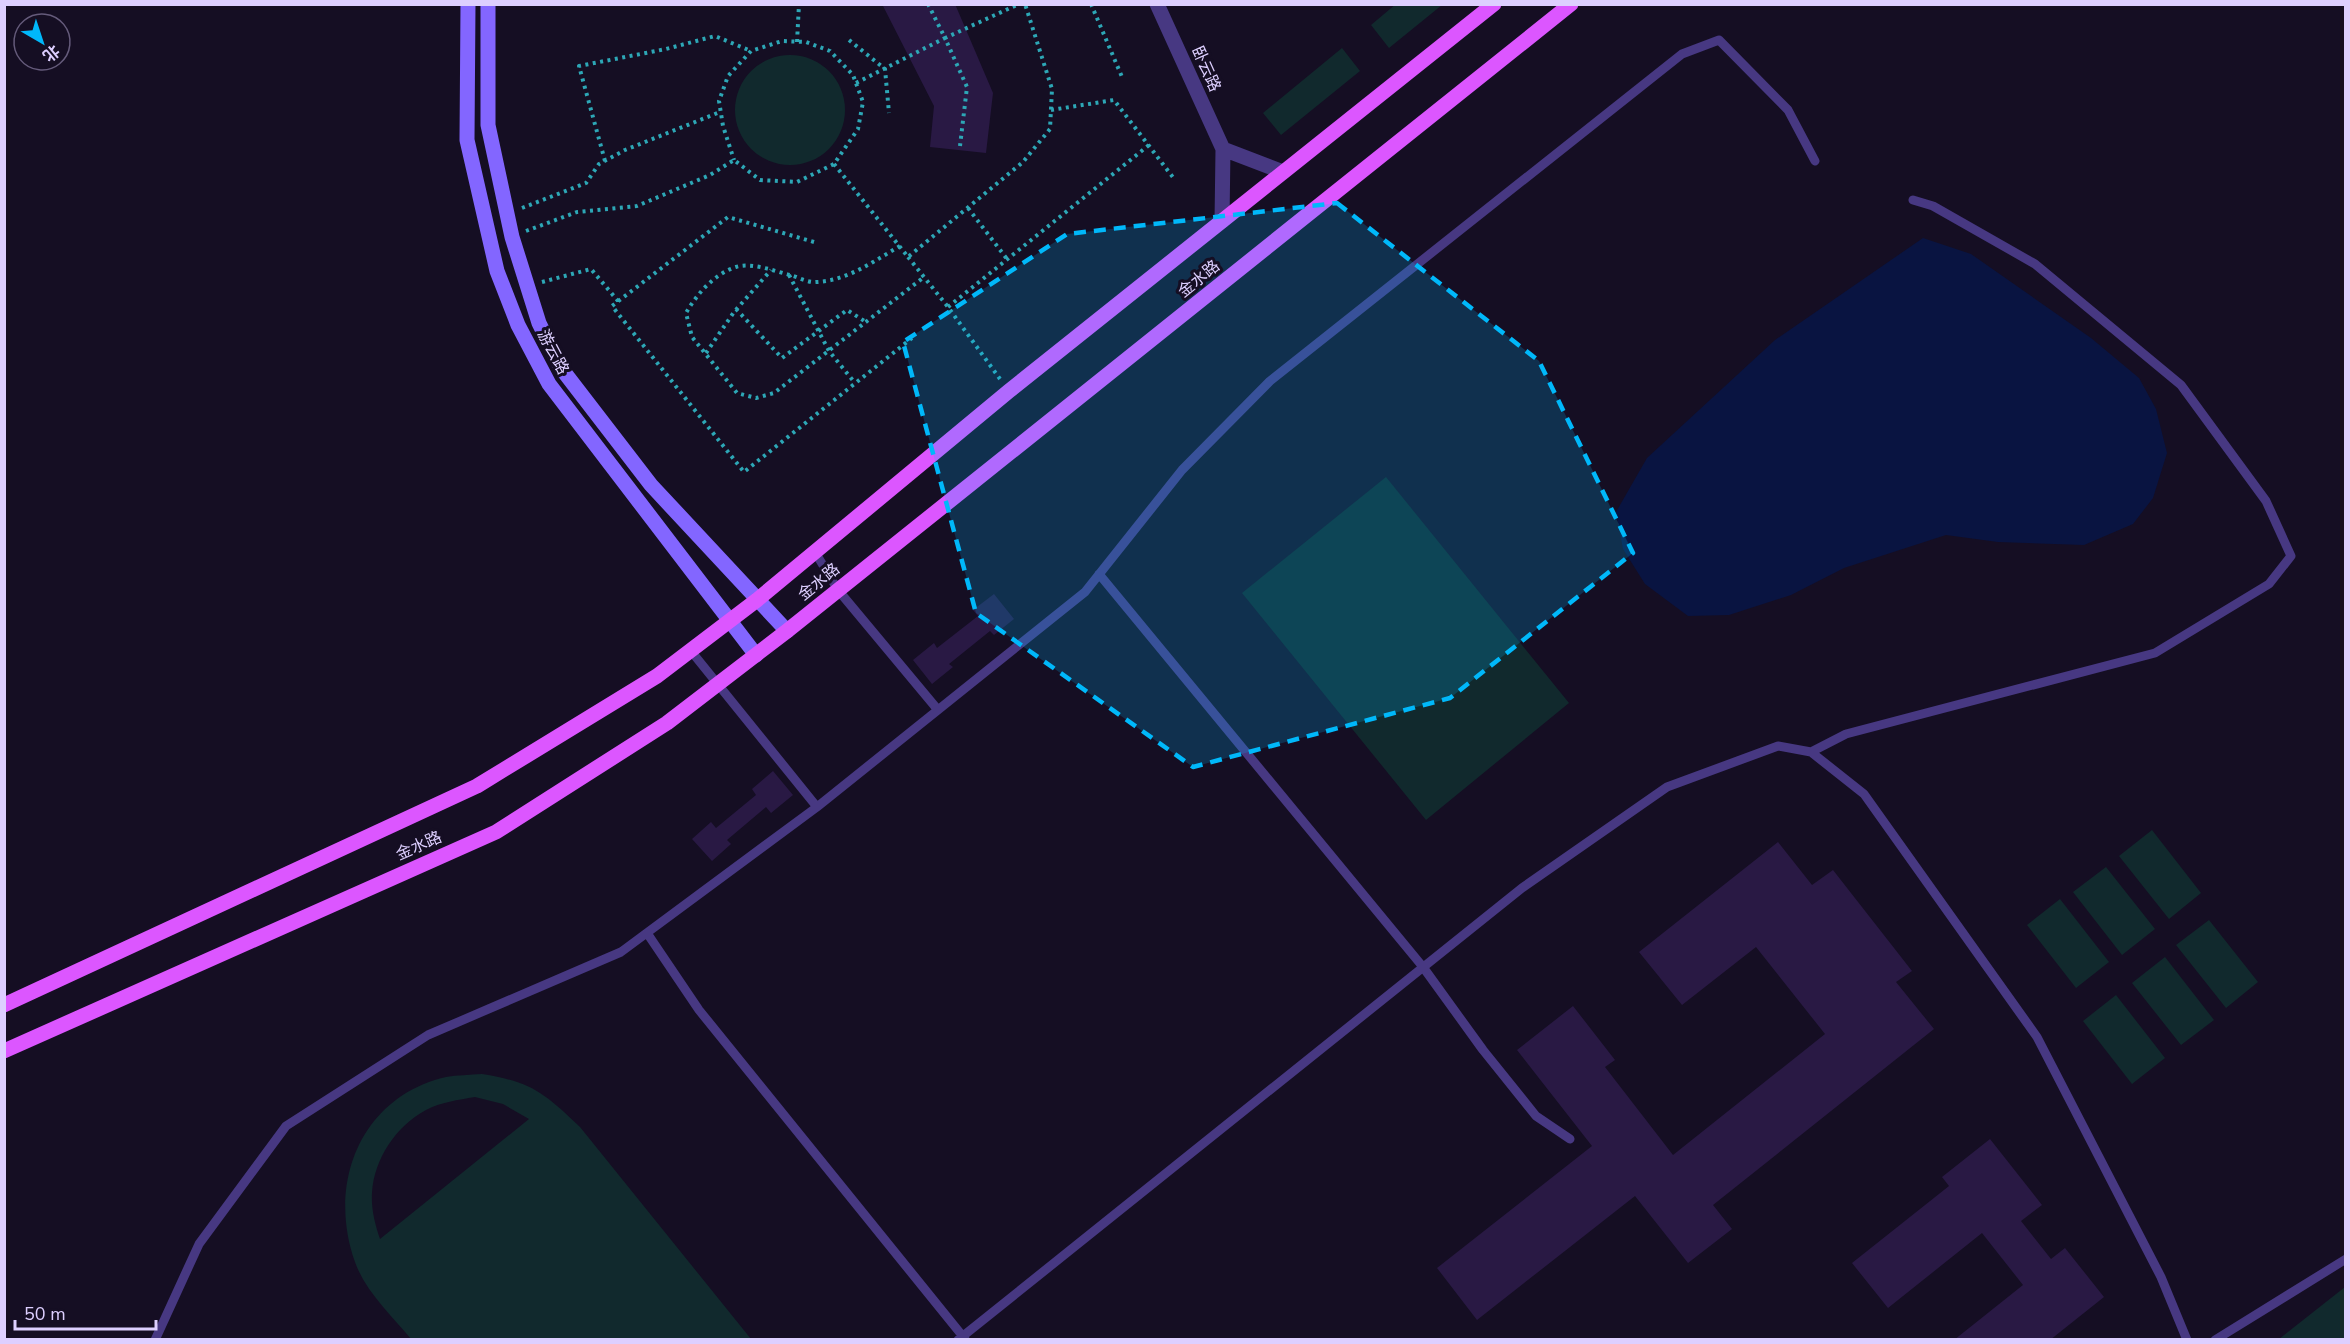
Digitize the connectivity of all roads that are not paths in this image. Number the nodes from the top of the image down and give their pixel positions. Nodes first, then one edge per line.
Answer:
1 (468, 4) edge
2 (488, 4) edge
3 (1157, 4) edge
4 (1494, 4) edge
5 (1571, 4) edge
6 (1223, 149) junction
7 (1815, 161) dead end
8 (1283, 172) junction
9 (1912, 200) dead end
10 (1222, 221) junction
11 (815, 552) junction
12 (1099, 574) junction
13 (838, 590) junction
14 (757, 600) junction
15 (730, 621) junction
16 (787, 631) junction
17 (691, 651) junction
18 (756, 655) junction
19 (716, 685) junction
20 (938, 710) junction
21 (1811, 752) junction
22 (817, 807) junction
23 (647, 933) junction
24 (1423, 967) junction
25 (4, 1005) edge
26 (4, 1051) edge
27 (1570, 1139) dead end
28 (2346, 1259) edge
29 (962, 1338) edge
30 (155, 1340) edge
31 (2187, 1340) edge
32 (2215, 1340) edge

1 - 15 main road, 游云路
2 - 14 main road, 游云路
3 - 6 street, 卧云路
4 - 8 main road, 金水路
5 - 13 main road, 金水路
6 - 8 street
6 - 10 street, 卧云路
7 - 12 lane
8 - 10 main road, 金水路
9 - 21 lane
10 - 11 main road, 金水路
11 - 13 lane
11 - 14 main road, 金水路
12 - 20 lane
12 - 24 lane
13 - 16 main road, 金水路
13 - 20 lane
14 - 15 main road, 金水路
14 - 16 main road, 游云路
15 - 17 main road, 金水路
15 - 18 main road, 游云路
16 - 18 main road, 金水路
17 - 19 lane
17 - 25 main road, 金水路
18 - 19 main road, 金水路
19 - 22 lane
19 - 26 main road, 金水路
20 - 22 lane
21 - 24 lane
21 - 31 lane
22 - 23 lane
23 - 29 lane
23 - 30 lane
24 - 27 lane
24 - 29 lane
28 - 32 lane

